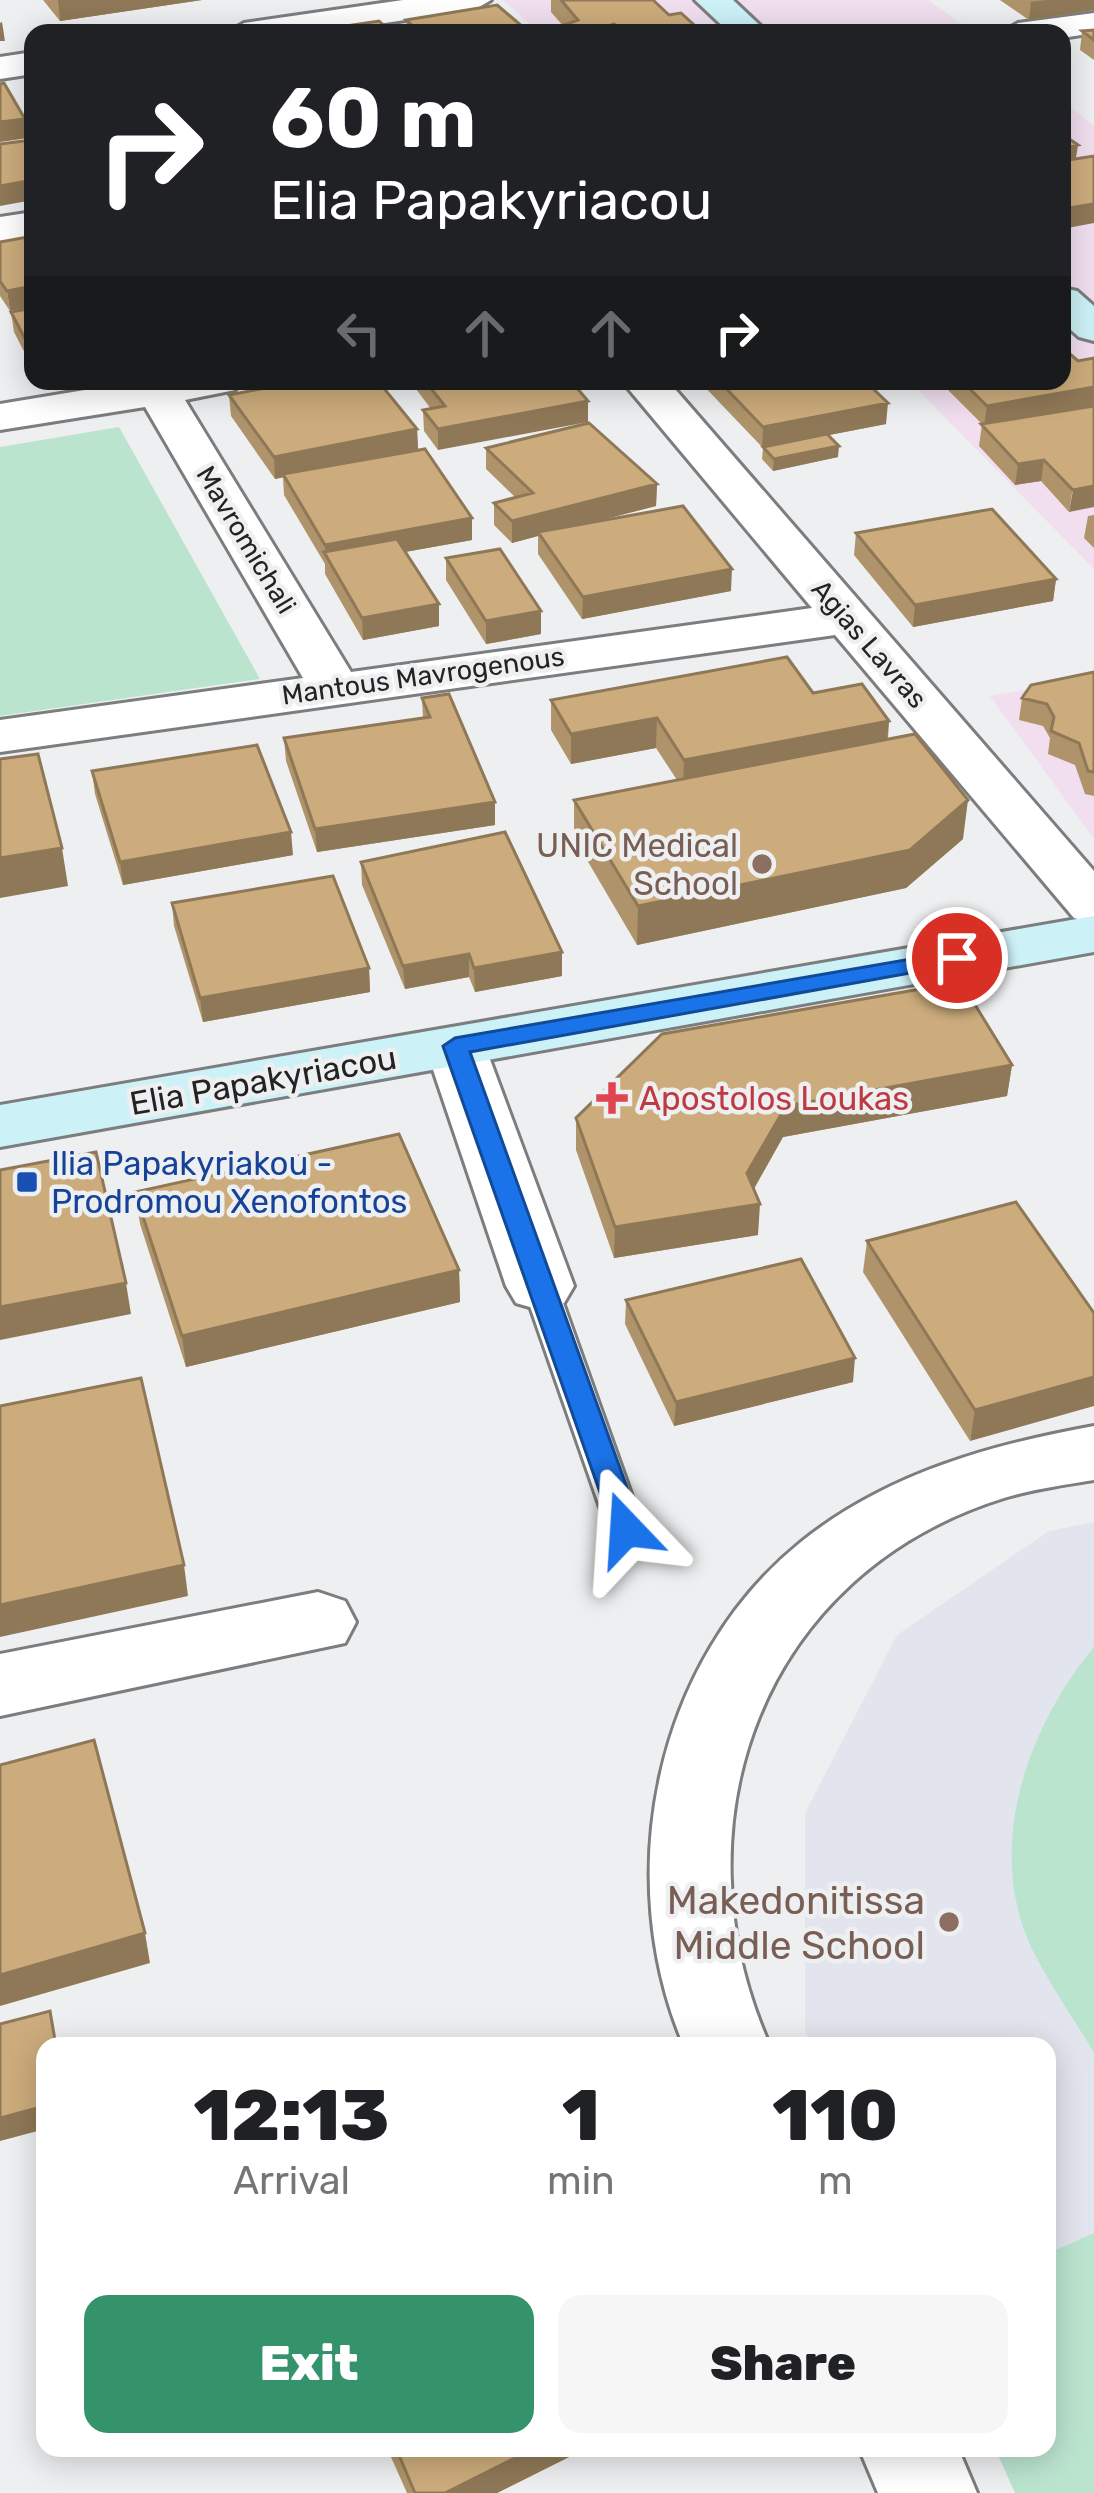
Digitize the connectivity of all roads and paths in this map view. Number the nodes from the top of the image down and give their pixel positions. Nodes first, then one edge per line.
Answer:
1 (474, 0) edge
2 (712, 0) edge
3 (328, 10) edge
4 (277, 24) edge
5 (740, 24) edge
6 (1071, 308) edge
7 (1094, 328) edge
8 (169, 390) edge
9 (652, 390) edge
10 (158, 392) junction
11 (0, 417) edge
12 (846, 618) junction
13 (334, 688) junction
14 (0, 736) edge
15 (1094, 906) edge
16 (1094, 934) edge
17 (455, 1046) junction
18 (0, 1126) edge
19 (540, 1286) joint
20 (1094, 1453) edge
21 (626, 1529) dead end
22 (318, 1622) dead end
23 (0, 1685) edge
24 (723, 2037) edge
25 (911, 2457) edge
26 (928, 2493) edge

1 - 3 street
2 - 5 main road
3 - 4 street
6 - 7 main road
8 - 10 street
9 - 12 street, Agias Lavras
10 - 11 street
10 - 13 street, Mavromichali
12 - 13 street, Mantous Mavrogenous
12 - 15 street, Agias Lavras
13 - 14 street, Mantous Mavrogenous
16 - 17 main road, Elia Papakyriacou
17 - 18 main road, Elia Papakyriacou
17 - 19 street
19 - 21 lane
20 - 24 street
22 - 23 street
25 - 26 street

